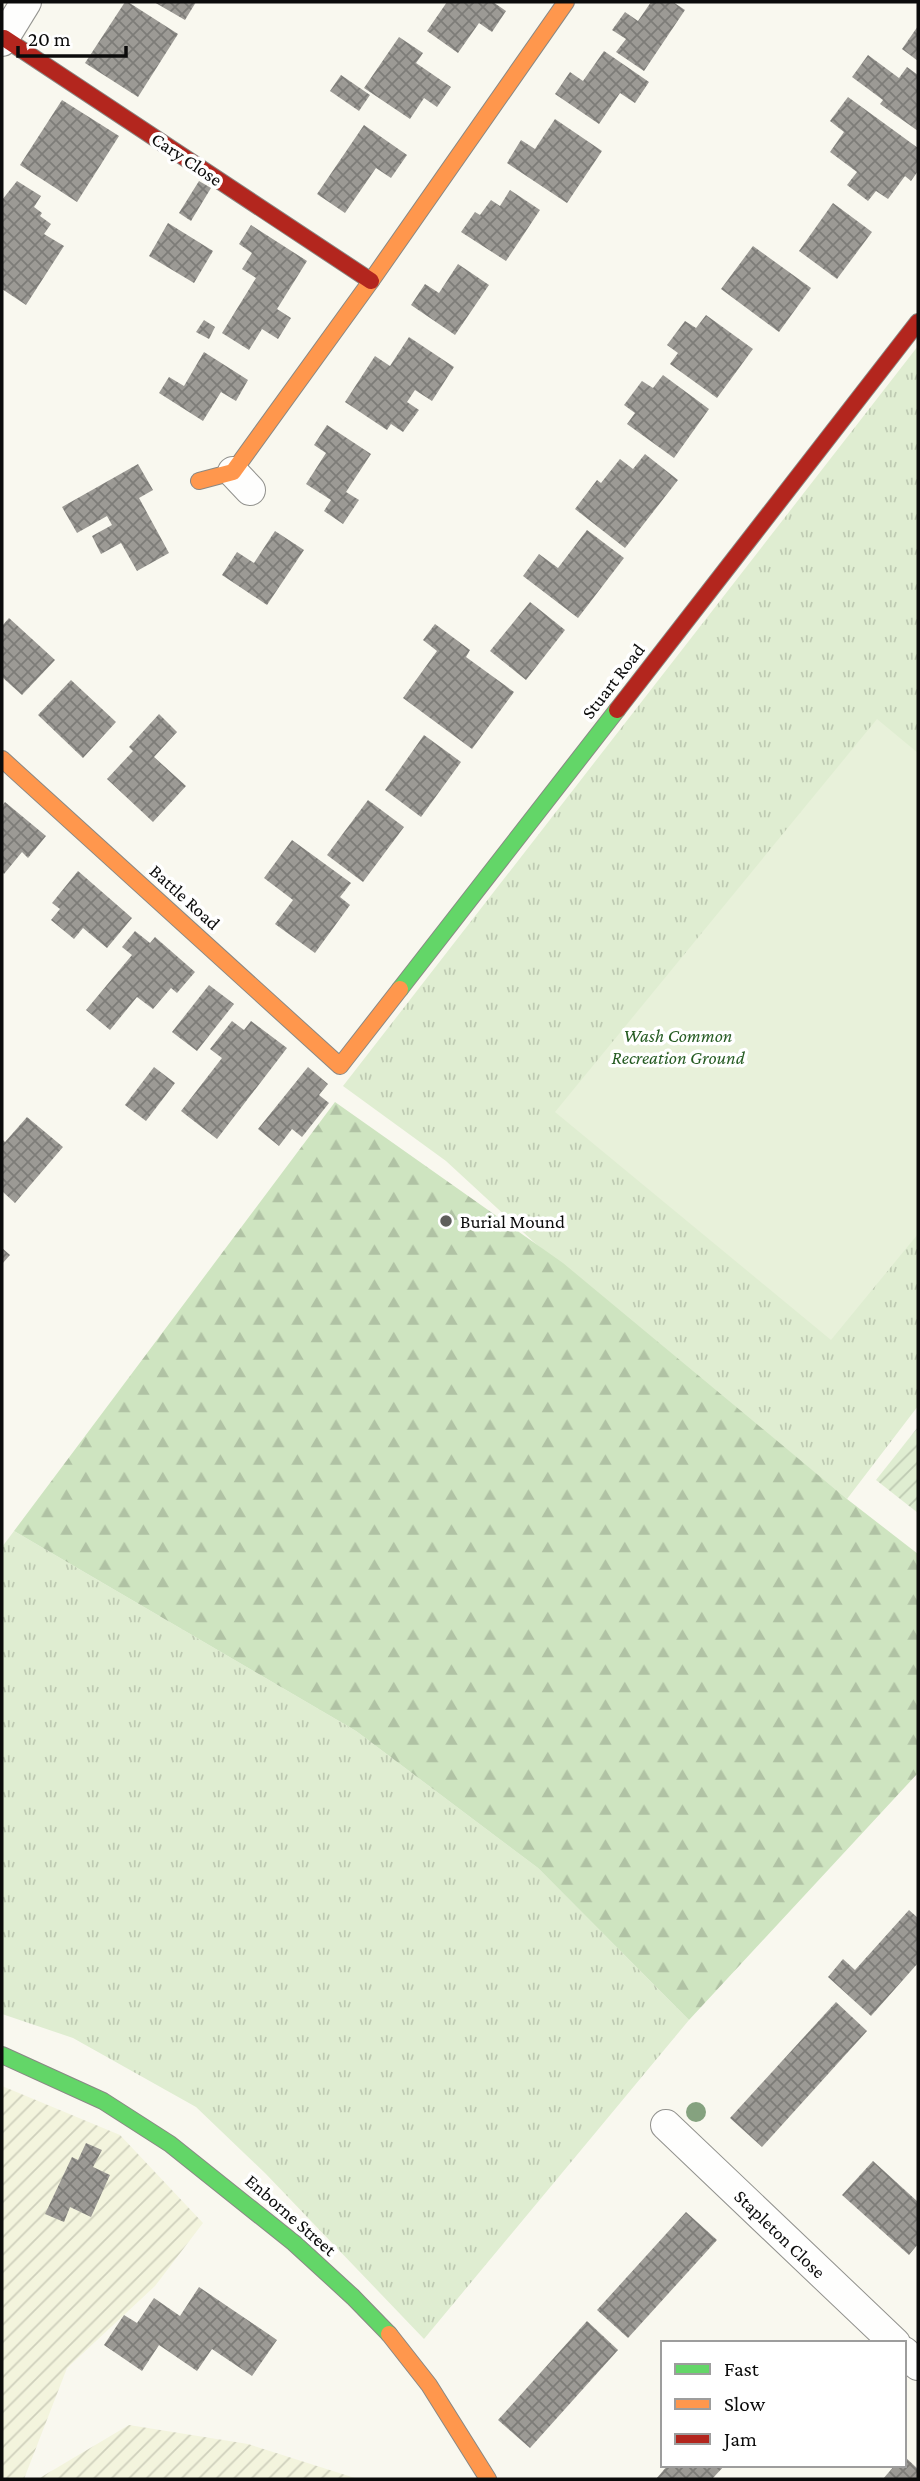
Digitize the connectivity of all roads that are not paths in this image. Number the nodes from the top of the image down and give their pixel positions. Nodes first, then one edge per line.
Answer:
1 (26, 2) edge
2 (566, 2) edge
3 (3, 39) edge
4 (371, 281) junction
5 (918, 322) edge
6 (199, 481) dead end
7 (2, 759) edge
8 (340, 1066) joint
9 (2, 2055) edge
10 (666, 2125) dead end
11 (893, 2341) edge
12 (488, 2479) edge

1 - 3 street
2 - 4 street
3 - 4 street, Cary Close
4 - 6 street
5 - 8 street, Stuart Road
7 - 8 street, Battle Road
9 - 12 street, Enborne Street
10 - 11 street, Stapleton Close

